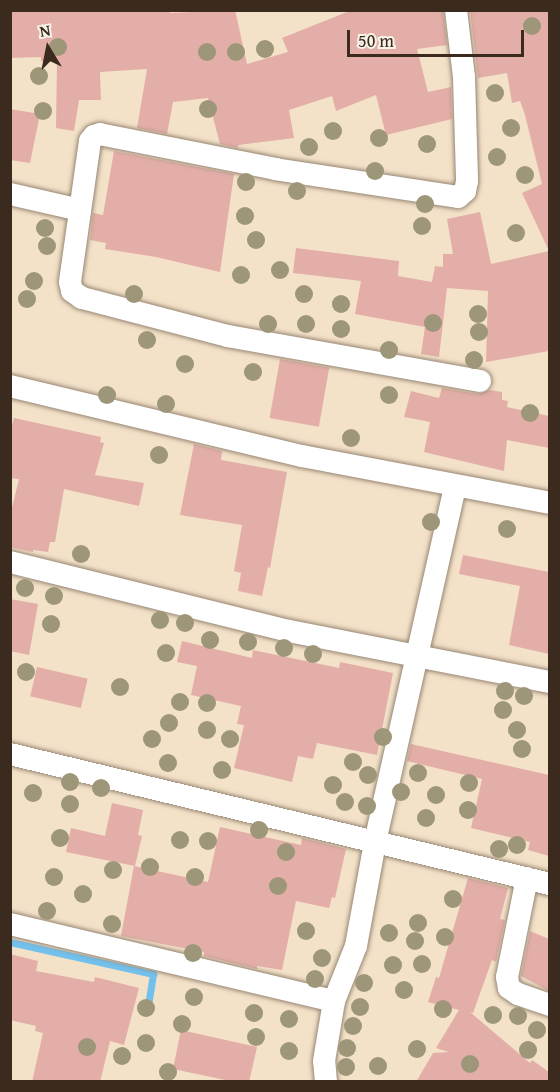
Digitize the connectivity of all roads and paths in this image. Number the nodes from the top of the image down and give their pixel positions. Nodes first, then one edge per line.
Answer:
1 (456, 10) edge
2 (10, 194) edge
3 (80, 210) junction
4 (480, 381) dead end
5 (10, 386) edge
6 (455, 486) junction
7 (549, 503) edge
8 (10, 562) edge
9 (417, 657) junction
10 (549, 682) edge
11 (10, 754) edge
12 (375, 842) junction
13 (527, 878) junction
14 (549, 884) edge
15 (10, 924) edge
16 (334, 1001) junction
17 (549, 1005) edge
18 (326, 1082) edge

1 - 3 street
2 - 3 street
3 - 4 street
5 - 6 street
6 - 7 street
6 - 9 street
8 - 9 street
9 - 10 street
9 - 12 street
11 - 12 street
12 - 13 street
12 - 16 street
13 - 14 street
13 - 17 street
15 - 16 street
16 - 18 street

